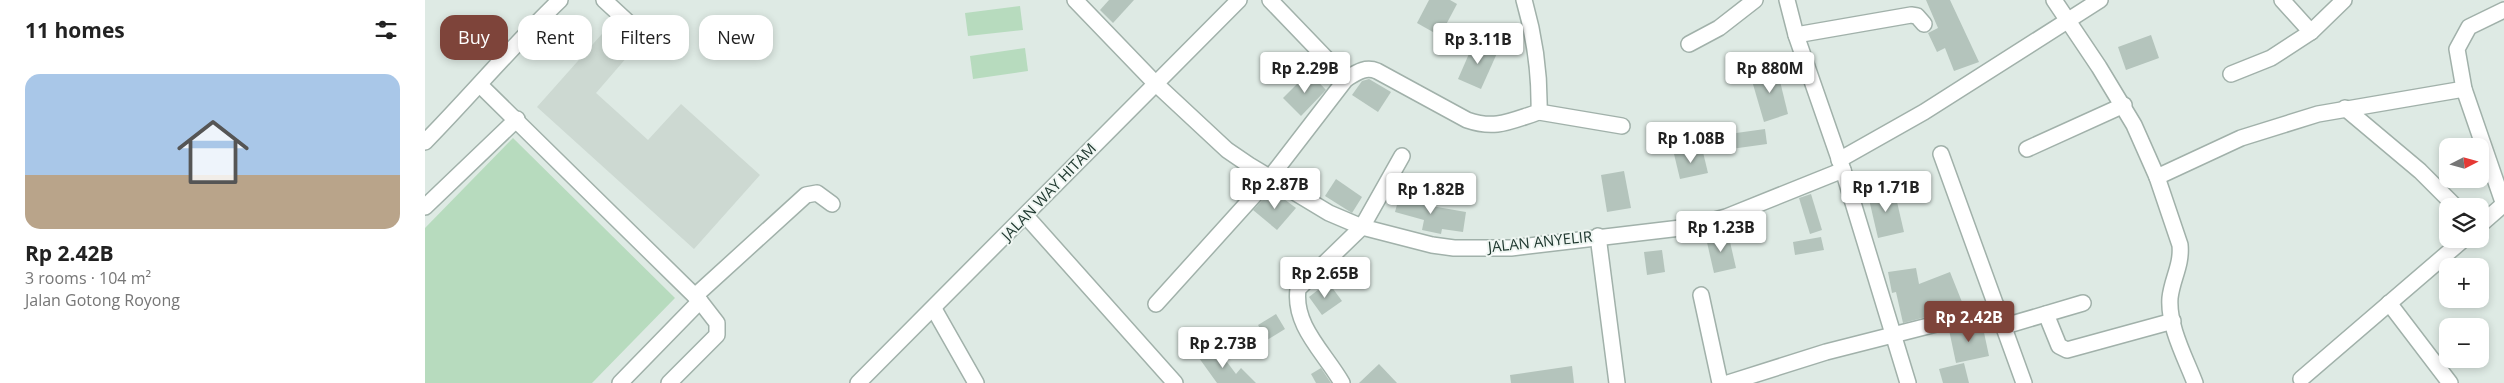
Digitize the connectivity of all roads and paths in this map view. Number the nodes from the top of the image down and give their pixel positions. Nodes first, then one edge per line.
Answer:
1 (560, 0) edge
2 (604, 0) edge
3 (1075, 0) edge
4 (1239, 0) edge
5 (1270, 0) edge
6 (1524, 0) edge
7 (1755, 0) edge
8 (1787, 0) edge
9 (1913, 0) edge
10 (2054, 0) edge
11 (2101, 0) edge
12 (2282, 0) edge
13 (2344, 0) edge
14 (2504, 10) edge
15 (620, 15) edge
16 (2066, 21) junction
17 (2311, 32) junction
18 (1796, 35) junction
19 (1689, 44) dead end
20 (2231, 74) dead end
21 (1346, 79) junction
22 (1155, 83) junction
23 (480, 85) junction
24 (2463, 89) junction
25 (2124, 105) junction
26 (2345, 108) junction
27 (1539, 112) junction
28 (517, 119) junction
29 (1622, 126) dead end
30 (425, 142) edge
31 (2027, 148) dead end
32 (1941, 154) dead end
33 (1402, 156) dead end
34 (1841, 165) junction
35 (2157, 177) junction
36 (1269, 179) junction
37 (2447, 198) edge
38 (831, 204) dead end
39 (2504, 205) edge
40 (425, 208) edge
41 (1026, 216) junction
42 (2489, 218) edge
43 (1362, 227) junction
44 (1598, 236) junction
45 (2453, 248) edge
46 (1701, 295) dead end
47 (697, 299) junction
48 (2083, 303) dead end
49 (2389, 303) junction
50 (1156, 304) dead end
51 (1999, 308) junction
52 (933, 309) junction
53 (2046, 314) junction
54 (2173, 321) junction
55 (2005, 326) junction
56 (1893, 335) junction
57 (2301, 379) dead end
58 (866, 380) edge
59 (621, 383) edge
60 (669, 383) edge
61 (977, 383) edge
62 (1175, 383) edge
63 (1342, 383) edge
64 (1617, 383) edge
65 (1720, 383) edge
66 (1729, 383) edge
67 (1908, 383) edge
68 (2024, 383) edge
69 (2195, 383) edge
70 (2450, 383) edge

1 - 23 street
2 - 15 street
3 - 22 street, JALAN ANYELIR
4 - 22 street, JALAN WAY HITAM
5 - 21 street
6 - 27 street
7 - 19 street
8 - 18 street
9 - 18 street
10 - 16 street
11 - 16 street, JALAN ANYELIR
12 - 17 street
13 - 17 street
14 - 24 street
16 - 25 street
16 - 34 street, JALAN ANYELIR
17 - 20 street
18 - 34 street
21 - 27 street
21 - 36 street
22 - 36 street, JALAN ANYELIR
22 - 41 street, JALAN WAY HITAM
23 - 28 street
23 - 30 street
24 - 26 street
24 - 39 street
25 - 31 street
25 - 35 street
26 - 35 street
26 - 37 street
27 - 29 street
28 - 40 street
28 - 47 street
32 - 51 street
33 - 43 street
34 - 44 street, JALAN ANYELIR
34 - 56 street
35 - 54 street
36 - 43 street, JALAN ANYELIR
36 - 50 street
38 - 47 street
39 - 42 street
41 - 52 street, JALAN WAY HITAM
41 - 62 street
43 - 44 street, JALAN ANYELIR
43 - 63 street
44 - 64 street
45 - 49 street
46 - 65 street
47 - 59 street
47 - 60 street
48 - 53 street
49 - 57 street
49 - 70 street
51 - 55 street
51 - 56 street
52 - 58 street, JALAN WAY HITAM
52 - 61 street
53 - 54 street
53 - 55 street
54 - 69 street
55 - 68 street
56 - 66 street
56 - 67 street

